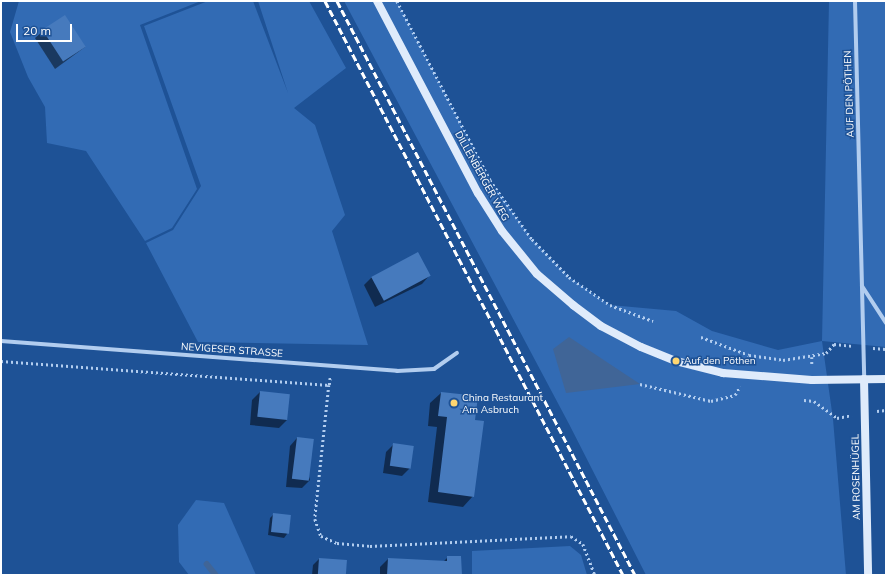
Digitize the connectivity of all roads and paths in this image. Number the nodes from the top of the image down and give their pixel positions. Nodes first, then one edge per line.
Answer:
1 (377, 1) edge
2 (397, 1) edge
3 (855, 1) edge
4 (862, 286) junction
5 (654, 320) dead end
6 (886, 323) edge
7 (701, 337) dead end
8 (1, 341) edge
9 (864, 347) junction
10 (886, 349) edge
11 (457, 353) dead end
12 (1, 361) edge
13 (332, 365) junction
14 (746, 376) junction
15 (864, 379) junction
16 (886, 379) edge
17 (640, 384) dead end
18 (330, 385) junction
19 (804, 400) dead end
20 (865, 412) junction
21 (595, 575) edge
22 (868, 575) edge

1 - 14 main road, DILLENBERGER WEG
2 - 5 path
3 - 4 street, AUF DEN PÖTHEN
4 - 6 street
4 - 9 street, AUF DEN PÖTHEN
7 - 9 path
8 - 13 street, NEVIGESER STRASSE
9 - 10 path
9 - 15 street, AUF DEN PÖTHEN
11 - 13 street, NEVIGESER STRASSE
12 - 18 path
13 - 18 path
14 - 15 main road, DILLENBERGER WEG
14 - 17 path
15 - 16 main road, DILLENBERGER WEG
15 - 20 main road, AM ROSENHÜGEL
18 - 21 path
19 - 20 path
20 - 22 main road, AM ROSENHÜGEL

